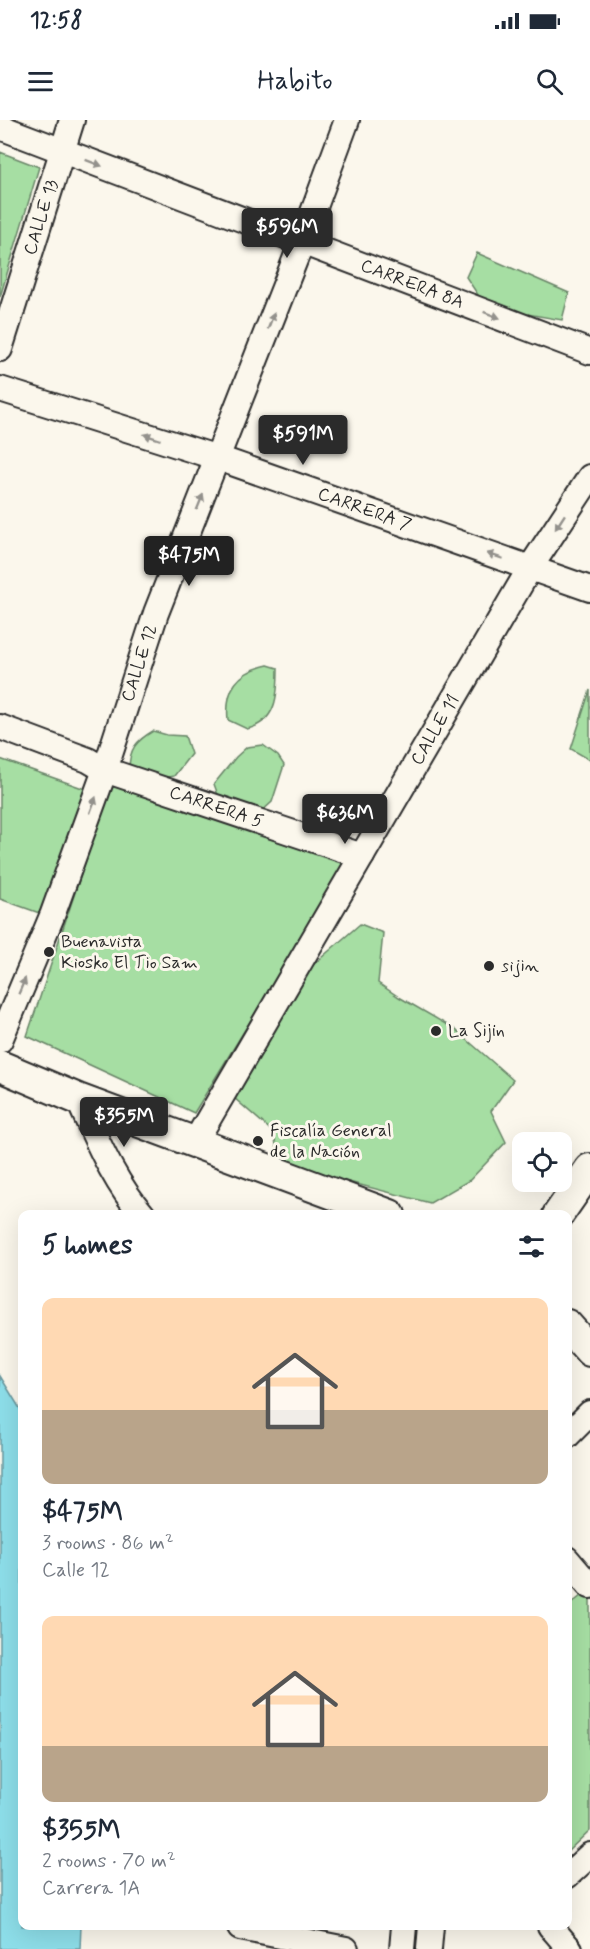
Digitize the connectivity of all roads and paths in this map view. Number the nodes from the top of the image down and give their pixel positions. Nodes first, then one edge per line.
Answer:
1 (72, 120) edge
2 (347, 120) edge
3 (0, 127) edge
4 (62, 151) junction
5 (302, 242) junction
6 (0, 350) edge
7 (590, 352) edge
8 (0, 389) edge
9 (218, 458) junction
10 (590, 477) edge
11 (530, 568) junction
12 (590, 589) edge
13 (0, 727) edge
14 (0, 742) edge
15 (105, 770) junction
16 (362, 856) junction
17 (3, 1026) edge
18 (0, 1066) edge
19 (78, 1099) junction
20 (195, 1142) junction
21 (590, 1169) edge
22 (130, 1209) edge
23 (377, 1210) edge
24 (561, 1210) edge
25 (572, 1331) edge
26 (590, 1351) edge
27 (590, 1413) edge
28 (572, 1431) edge
29 (572, 1565) edge
30 (590, 1586) edge
31 (590, 1855) edge
32 (572, 1871) edge
33 (252, 1930) edge
34 (404, 1930) edge
35 (431, 1930) edge
36 (553, 1930) edge
37 (346, 1949) edge
38 (402, 1949) edge
39 (429, 1949) edge
40 (570, 1949) edge

1 - 4 street, CALLE 13
2 - 5 street, CALLE 12
3 - 4 street, CARRERA 8A
4 -> 5 street, CARRERA 8A
4 - 6 street, CALLE 13
5 -> 7 street, CARRERA 8A
9 -> 5 street, CALLE 12
9 -> 8 street, CARRERA 7
11 -> 9 street, CARRERA 7
15 -> 9 street, CALLE 12
10 -> 11 street, CALLE 11
11 - 12 street, CARRERA 7
11 - 16 street, CALLE 11
13 - 15 street, CARRERA 5
14 - 15 street, CARRERA 5
15 - 16 street, CARRERA 5
17 -> 15 street, CALLE 12
16 - 20 street, CALLE 11
18 - 19 street
19 - 20 street
19 - 22 street
20 - 23 street
21 - 24 street
25 - 26 street
27 - 28 street
29 - 30 street
31 - 32 street
33 - 37 street
34 - 38 street
35 - 39 street
36 - 40 street

